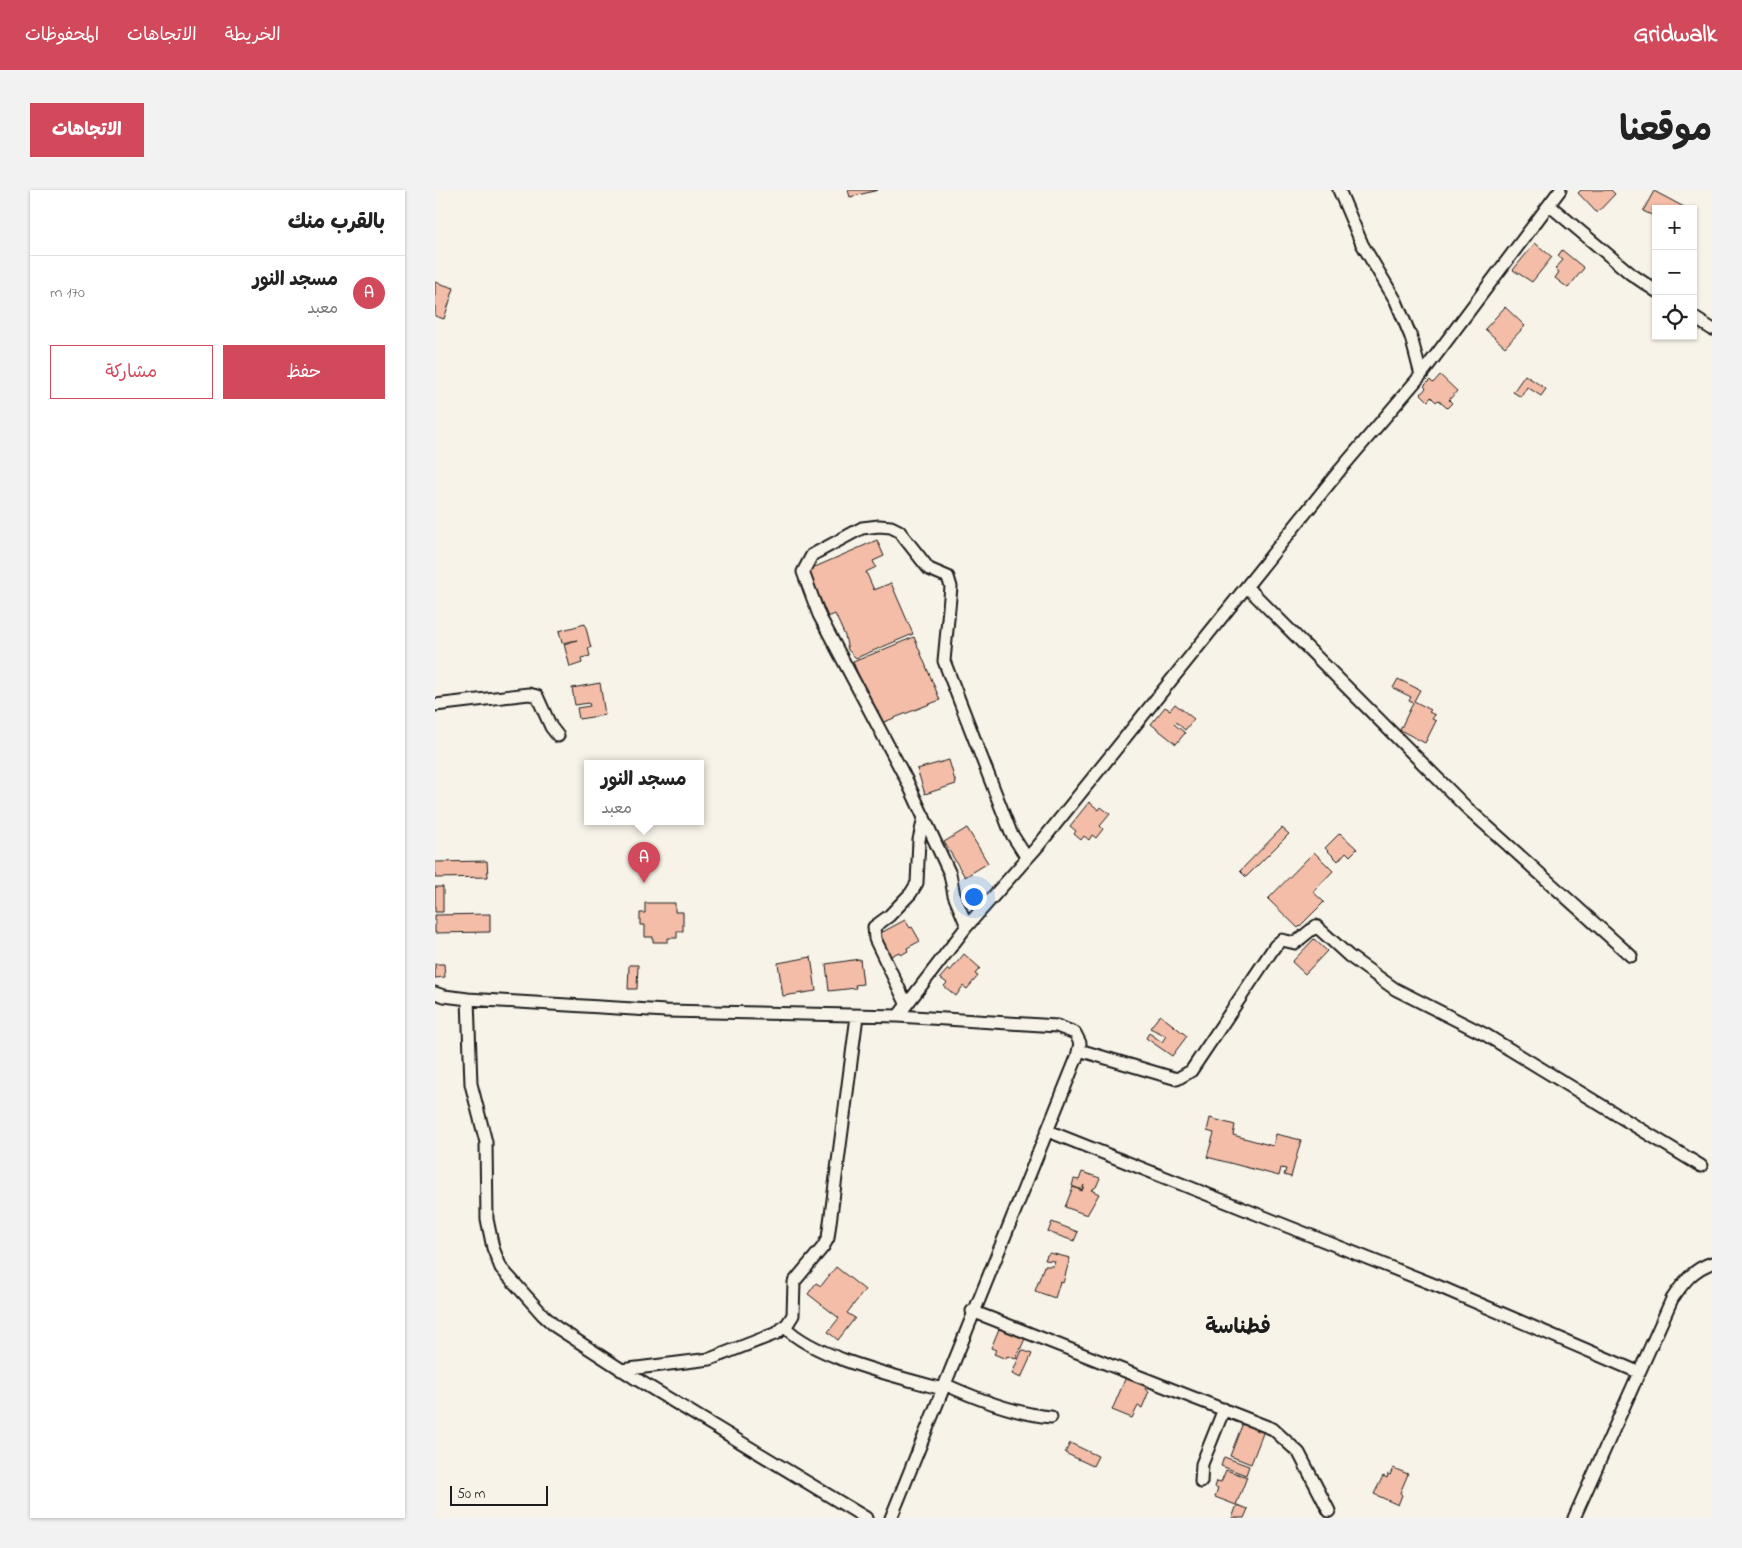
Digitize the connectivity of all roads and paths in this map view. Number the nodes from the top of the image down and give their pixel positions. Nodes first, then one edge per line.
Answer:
1 (1339, 190) edge
2 (1560, 190) edge
3 (1549, 205) junction
4 (1652, 288) edge
5 (1697, 320) edge
6 (1712, 329) edge
7 (1421, 375) junction
8 (1248, 588) junction
9 (435, 705) edge
10 (558, 736) dead end
11 (923, 817) junction
12 (1027, 858) junction
13 (967, 926) junction
14 (1631, 956) dead end
15 (435, 993) edge
16 (468, 999) junction
17 (907, 1003) junction
18 (857, 1016) junction
19 (899, 1016) junction
20 (1079, 1050) junction
21 (1048, 1130) junction
22 (1701, 1166) dead end
23 (1712, 1263) edge
24 (972, 1311) junction
25 (785, 1327) junction
26 (621, 1370) junction
27 (1638, 1372) junction
28 (943, 1386) junction
29 (1224, 1409) junction
30 (1051, 1417) dead end
31 (1201, 1482) dead end
32 (1329, 1511) dead end
33 (866, 1518) edge
34 (891, 1518) edge
35 (1574, 1518) edge

1 - 7 street
2 - 3 street
3 - 4 street
3 - 7 street
5 - 6 street
7 - 8 street
8 - 12 street
8 - 14 street
9 - 10 street
11 - 12 street
11 - 13 street
11 - 17 street
12 - 13 street
13 - 17 street
15 - 16 street
16 - 18 street
16 - 26 street
17 - 19 street
18 - 19 street
18 - 25 street
19 - 20 street
20 - 21 street
20 - 22 street
21 - 24 street
21 - 27 street
23 - 27 street
24 - 28 street
24 - 29 street
25 - 26 street
25 - 28 street
26 - 33 street
27 - 35 street
28 - 30 street
28 - 34 street
29 - 31 street
29 - 32 street

